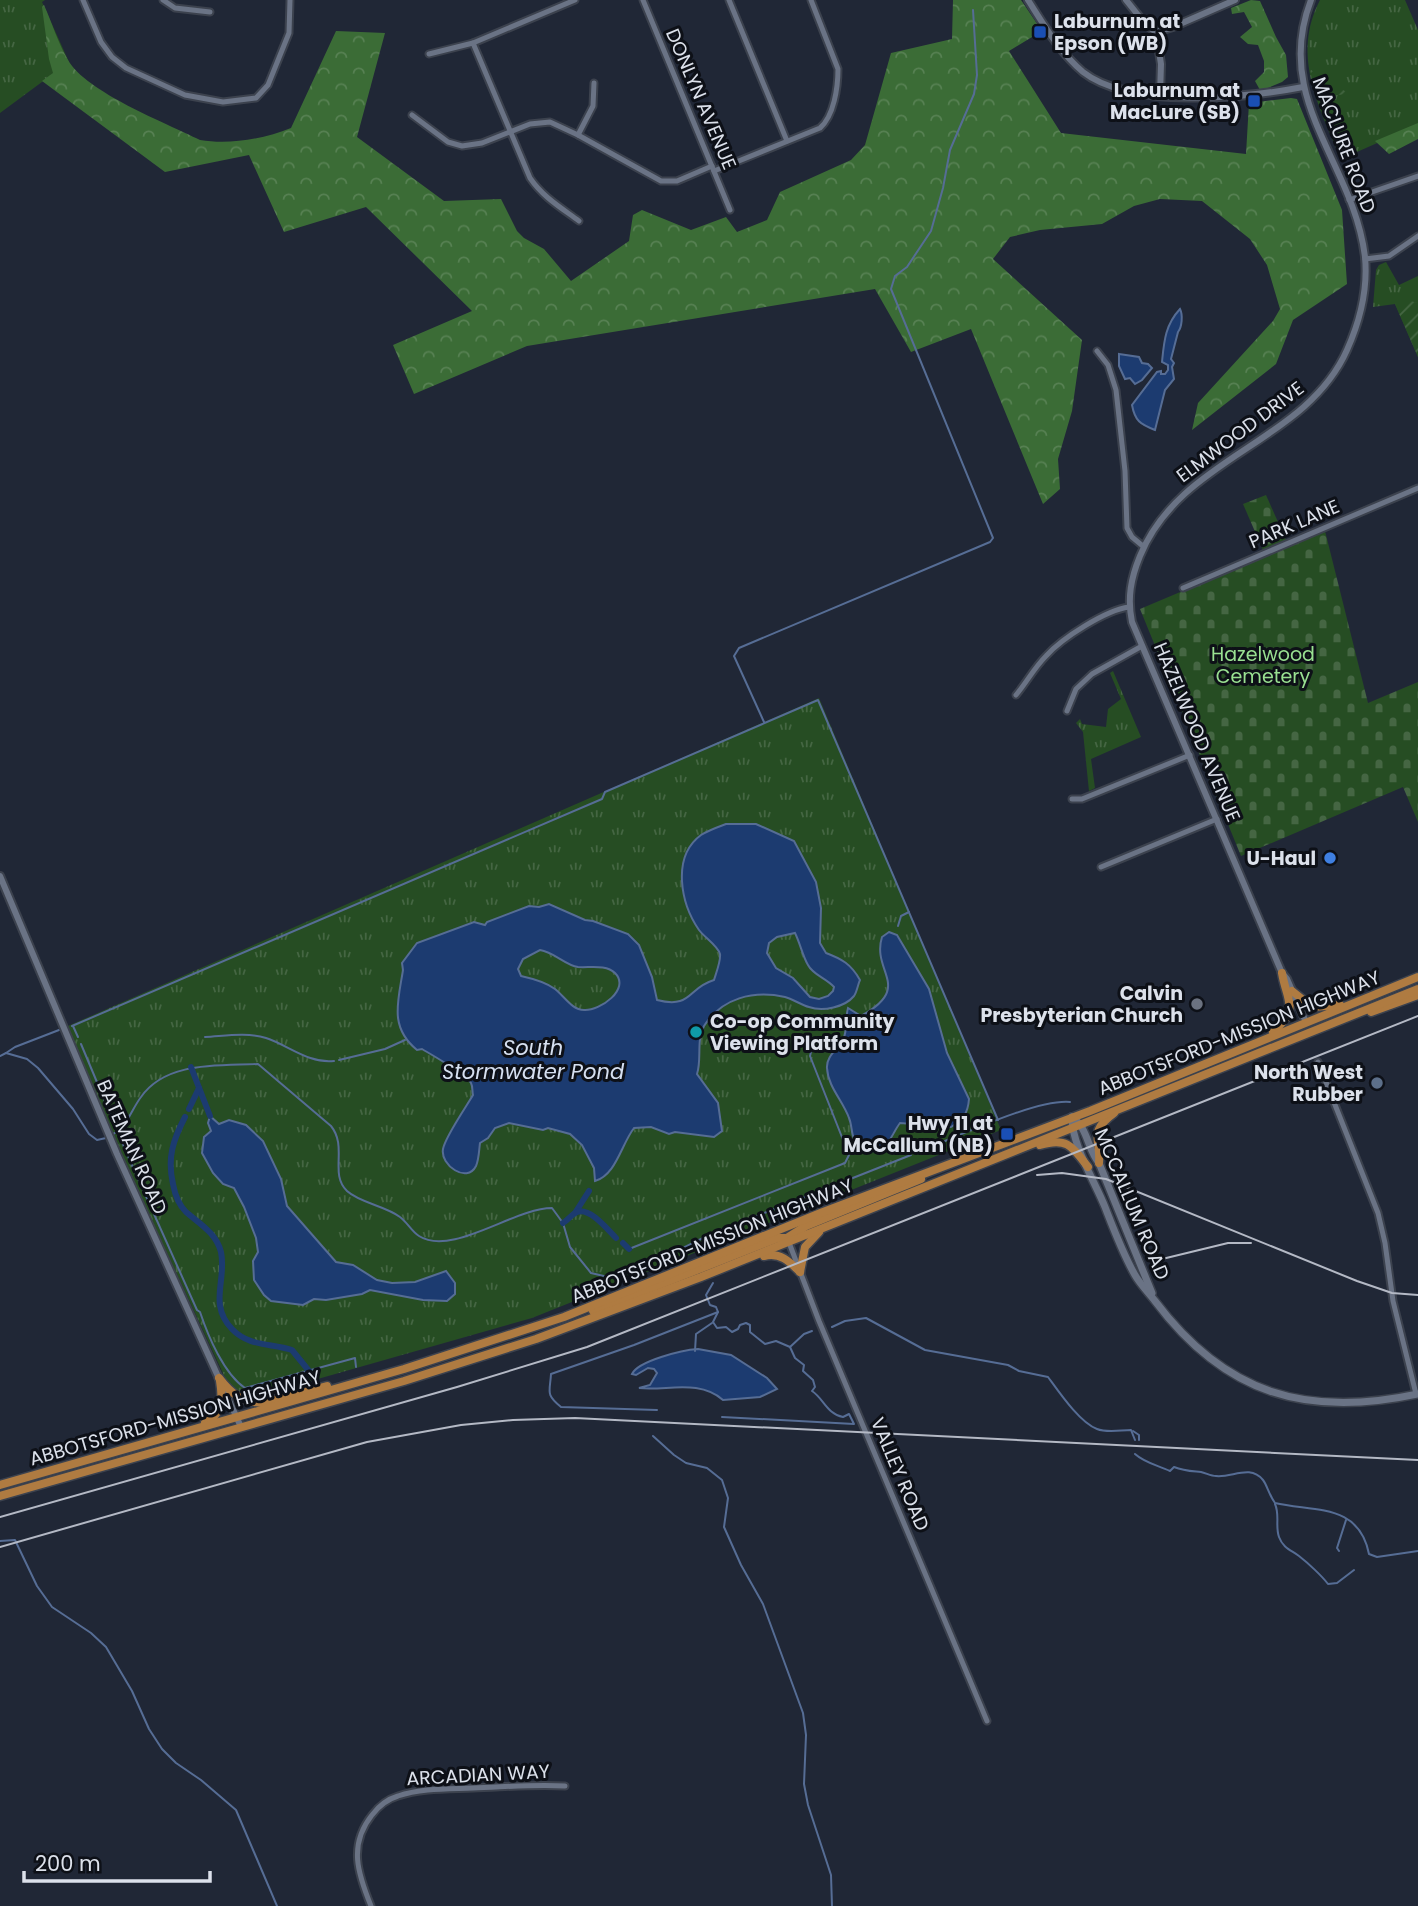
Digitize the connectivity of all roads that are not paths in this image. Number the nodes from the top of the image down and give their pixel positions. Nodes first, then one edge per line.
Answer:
1 (83, 0) edge
2 (163, 0) edge
3 (290, 0) edge
4 (575, 0) edge
5 (643, 0) edge
6 (729, 0) edge
7 (811, 0) edge
8 (1028, 0) edge
9 (1126, 0) edge
10 (1235, 0) edge
11 (1310, 0) edge
12 (561, 3) edge
13 (210, 12) dead end
14 (1156, 32) junction
15 (473, 43) junction
16 (429, 54) dead end
17 (594, 83) dead end
18 (1303, 87) junction
19 (1160, 95) junction
20 (412, 115) dead end
21 (511, 131) junction
22 (578, 135) junction
23 (787, 141) junction
24 (713, 169) junction
25 (1418, 176) edge
26 (1349, 200) junction
27 (730, 210) dead end
28 (579, 221) dead end
29 (1418, 236) edge
30 (1365, 259) junction
31 (1097, 351) dead end
32 (1418, 488) edge
33 (1144, 547) junction
34 (1183, 588) dead end
35 (1129, 607) junction
36 (1142, 646) junction
37 (1016, 695) dead end
38 (1067, 711) dead end
39 (1189, 755) junction
40 (1072, 799) dead end
41 (1217, 819) junction
42 (1101, 867) dead end
43 (0, 876) edge
44 (1282, 973) junction
45 (1418, 976) edge
46 (1418, 989) edge
47 (1292, 990) junction
48 (1418, 995) edge
49 (1350, 1004) junction
50 (1350, 1015) junction
51 (1306, 1022) junction
52 (1297, 1036) junction
53 (1268, 1037) junction
54 (1318, 1062) dead end
55 (1122, 1107) junction
56 (1072, 1117) junction
57 (1081, 1124) junction
58 (1072, 1127) junction
59 (1099, 1163) junction
60 (1088, 1167) junction
61 (939, 1169) junction
62 (940, 1181) junction
63 (833, 1223) junction
64 (788, 1239) junction
65 (800, 1272) junction
66 (701, 1277) junction
67 (1154, 1300) junction
68 (482, 1345) junction
69 (404, 1369) junction
70 (219, 1378) junction
71 (1417, 1394) edge
72 (237, 1417) junction
73 (198, 1427) junction
74 (241, 1427) junction
75 (0, 1485) edge
76 (0, 1496) edge
77 (987, 1721) dead end
78 (565, 1786) dead end
79 (371, 1906) edge

1 - 3 street
2 - 13 street
4 - 12 street
5 - 24 street, DONLYN AVENUE
6 - 23 street
7 - 23 street
8 - 19 street
9 - 14 street
10 - 14 street
11 - 18 street, MACLURE ROAD
12 - 15 street
14 - 19 street
15 - 16 street
15 - 21 street
17 - 22 street
18 - 19 street
18 - 26 street, MACLURE ROAD
20 - 21 street
21 - 22 street
21 - 28 street
22 - 24 street
23 - 24 street
24 - 27 street, DONLYN AVENUE
25 - 26 street
26 - 30 street, MACLURE ROAD
29 - 30 street
30 - 33 street, ELMWOOD DRIVE
31 - 33 street
32 - 34 street, PARK LANE
33 - 35 street, ELMWOOD DRIVE
35 - 36 street, HAZELWOOD AVENUE
35 - 37 street
36 - 38 street
36 - 39 street, HAZELWOOD AVENUE
39 - 40 street
39 - 41 street, HAZELWOOD AVENUE
41 - 42 street
41 - 44 street, HAZELWOOD AVENUE
43 - 70 street, BATEMAN ROAD
44 - 47 street, HAZELWOOD AVENUE
44 - 53 highway
45 - 49 highway, ABBOTSFORD-MISSION HIGHWAY
46 - 50 highway, ABBOTSFORD-MISSION HIGHWAY
47 - 49 highway
47 - 51 street, HAZELWOOD AVENUE
48 - 50 highway
49 - 51 highway, ABBOTSFORD-MISSION HIGHWAY
50 - 52 highway, ABBOTSFORD-MISSION HIGHWAY
51 - 52 highway
51 - 53 highway, ABBOTSFORD-MISSION HIGHWAY
52 - 55 highway, ABBOTSFORD-MISSION HIGHWAY
53 - 56 highway, ABBOTSFORD-MISSION HIGHWAY
54 - 71 street
55 - 57 highway, ABBOTSFORD-MISSION HIGHWAY
55 - 59 highway
56 - 57 main road, MCCALLUM ROAD
56 - 58 main road, MCCALLUM ROAD
56 - 61 highway, ABBOTSFORD-MISSION HIGHWAY
57 - 58 highway, ABBOTSFORD-MISSION HIGHWAY
57 - 59 main road, MCCALLUM ROAD
58 - 60 main road, MCCALLUM ROAD
58 - 62 highway, ABBOTSFORD-MISSION HIGHWAY
59 - 67 main road, MCCALLUM ROAD
60 - 62 highway
60 - 67 main road, MCCALLUM ROAD
61 - 64 highway
61 - 68 highway, ABBOTSFORD-MISSION HIGHWAY
62 - 63 highway, ABBOTSFORD-MISSION HIGHWAY
63 - 64 highway, ABBOTSFORD-MISSION HIGHWAY
63 - 65 highway
64 - 65 street, VALLEY ROAD
64 - 66 highway, ABBOTSFORD-MISSION HIGHWAY
64 - 68 highway
65 - 66 highway
65 - 77 street, VALLEY ROAD
66 - 74 highway, ABBOTSFORD-MISSION HIGHWAY
67 - 71 main road, MCCALLUM ROAD
68 - 69 highway, ABBOTSFORD-MISSION HIGHWAY
69 - 70 highway
69 - 72 highway, ABBOTSFORD-MISSION HIGHWAY
70 - 72 street, BATEMAN ROAD
70 - 73 highway
72 - 73 highway, ABBOTSFORD-MISSION HIGHWAY
72 - 74 street, BATEMAN ROAD
73 - 75 highway, ABBOTSFORD-MISSION HIGHWAY
74 - 76 highway, ABBOTSFORD-MISSION HIGHWAY
78 - 79 street, ARCADIAN WAY

